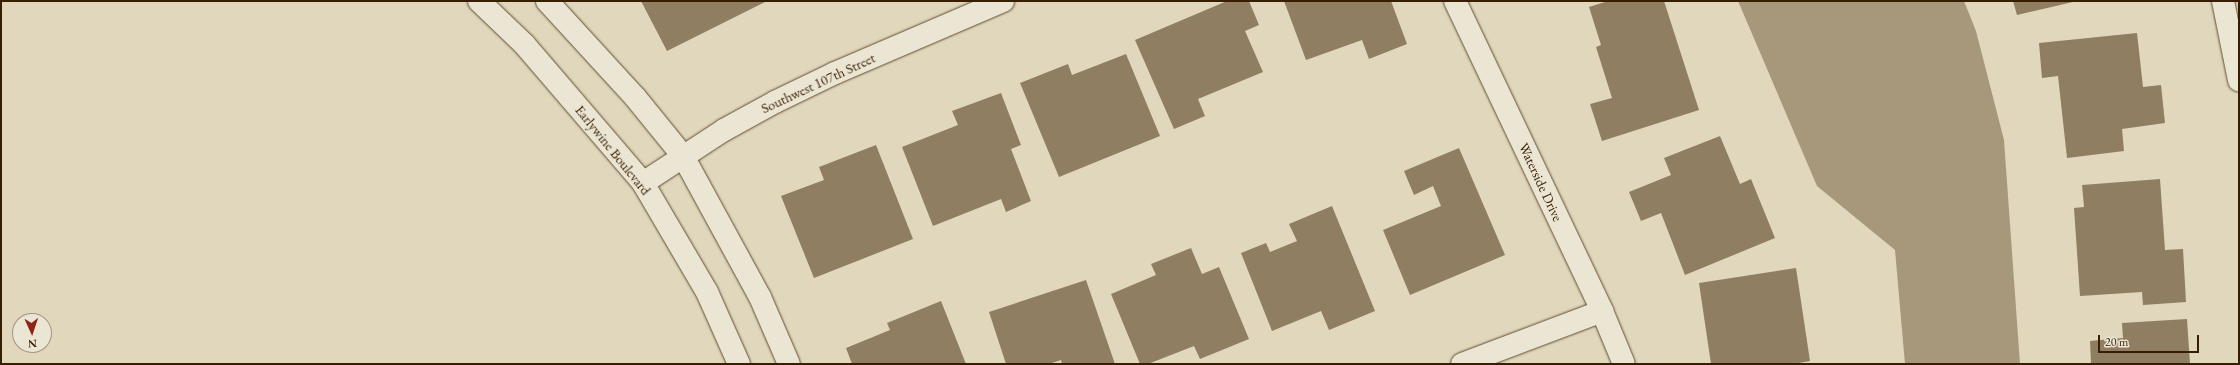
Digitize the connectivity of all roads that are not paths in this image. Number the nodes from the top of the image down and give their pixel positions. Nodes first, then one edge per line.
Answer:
1 (480, 1) edge
2 (547, 1) edge
3 (1003, 1) edge
4 (1455, 1) edge
5 (2223, 1) edge
6 (2239, 80) edge
7 (683, 156) junction
8 (643, 183) junction
9 (1602, 311) junction
10 (738, 364) edge
11 (789, 364) edge
12 (1462, 364) edge
13 (1624, 364) edge

1 - 8 street, Earlywine Boulevard
2 - 7 street
3 - 7 street, Southwest 107th Street
4 - 9 street, Waterside Drive
5 - 6 street
7 - 8 street, Southwest 107th Street
7 - 11 street
8 - 10 street, Earlywine Boulevard
9 - 12 street
9 - 13 street, Waterside Drive

